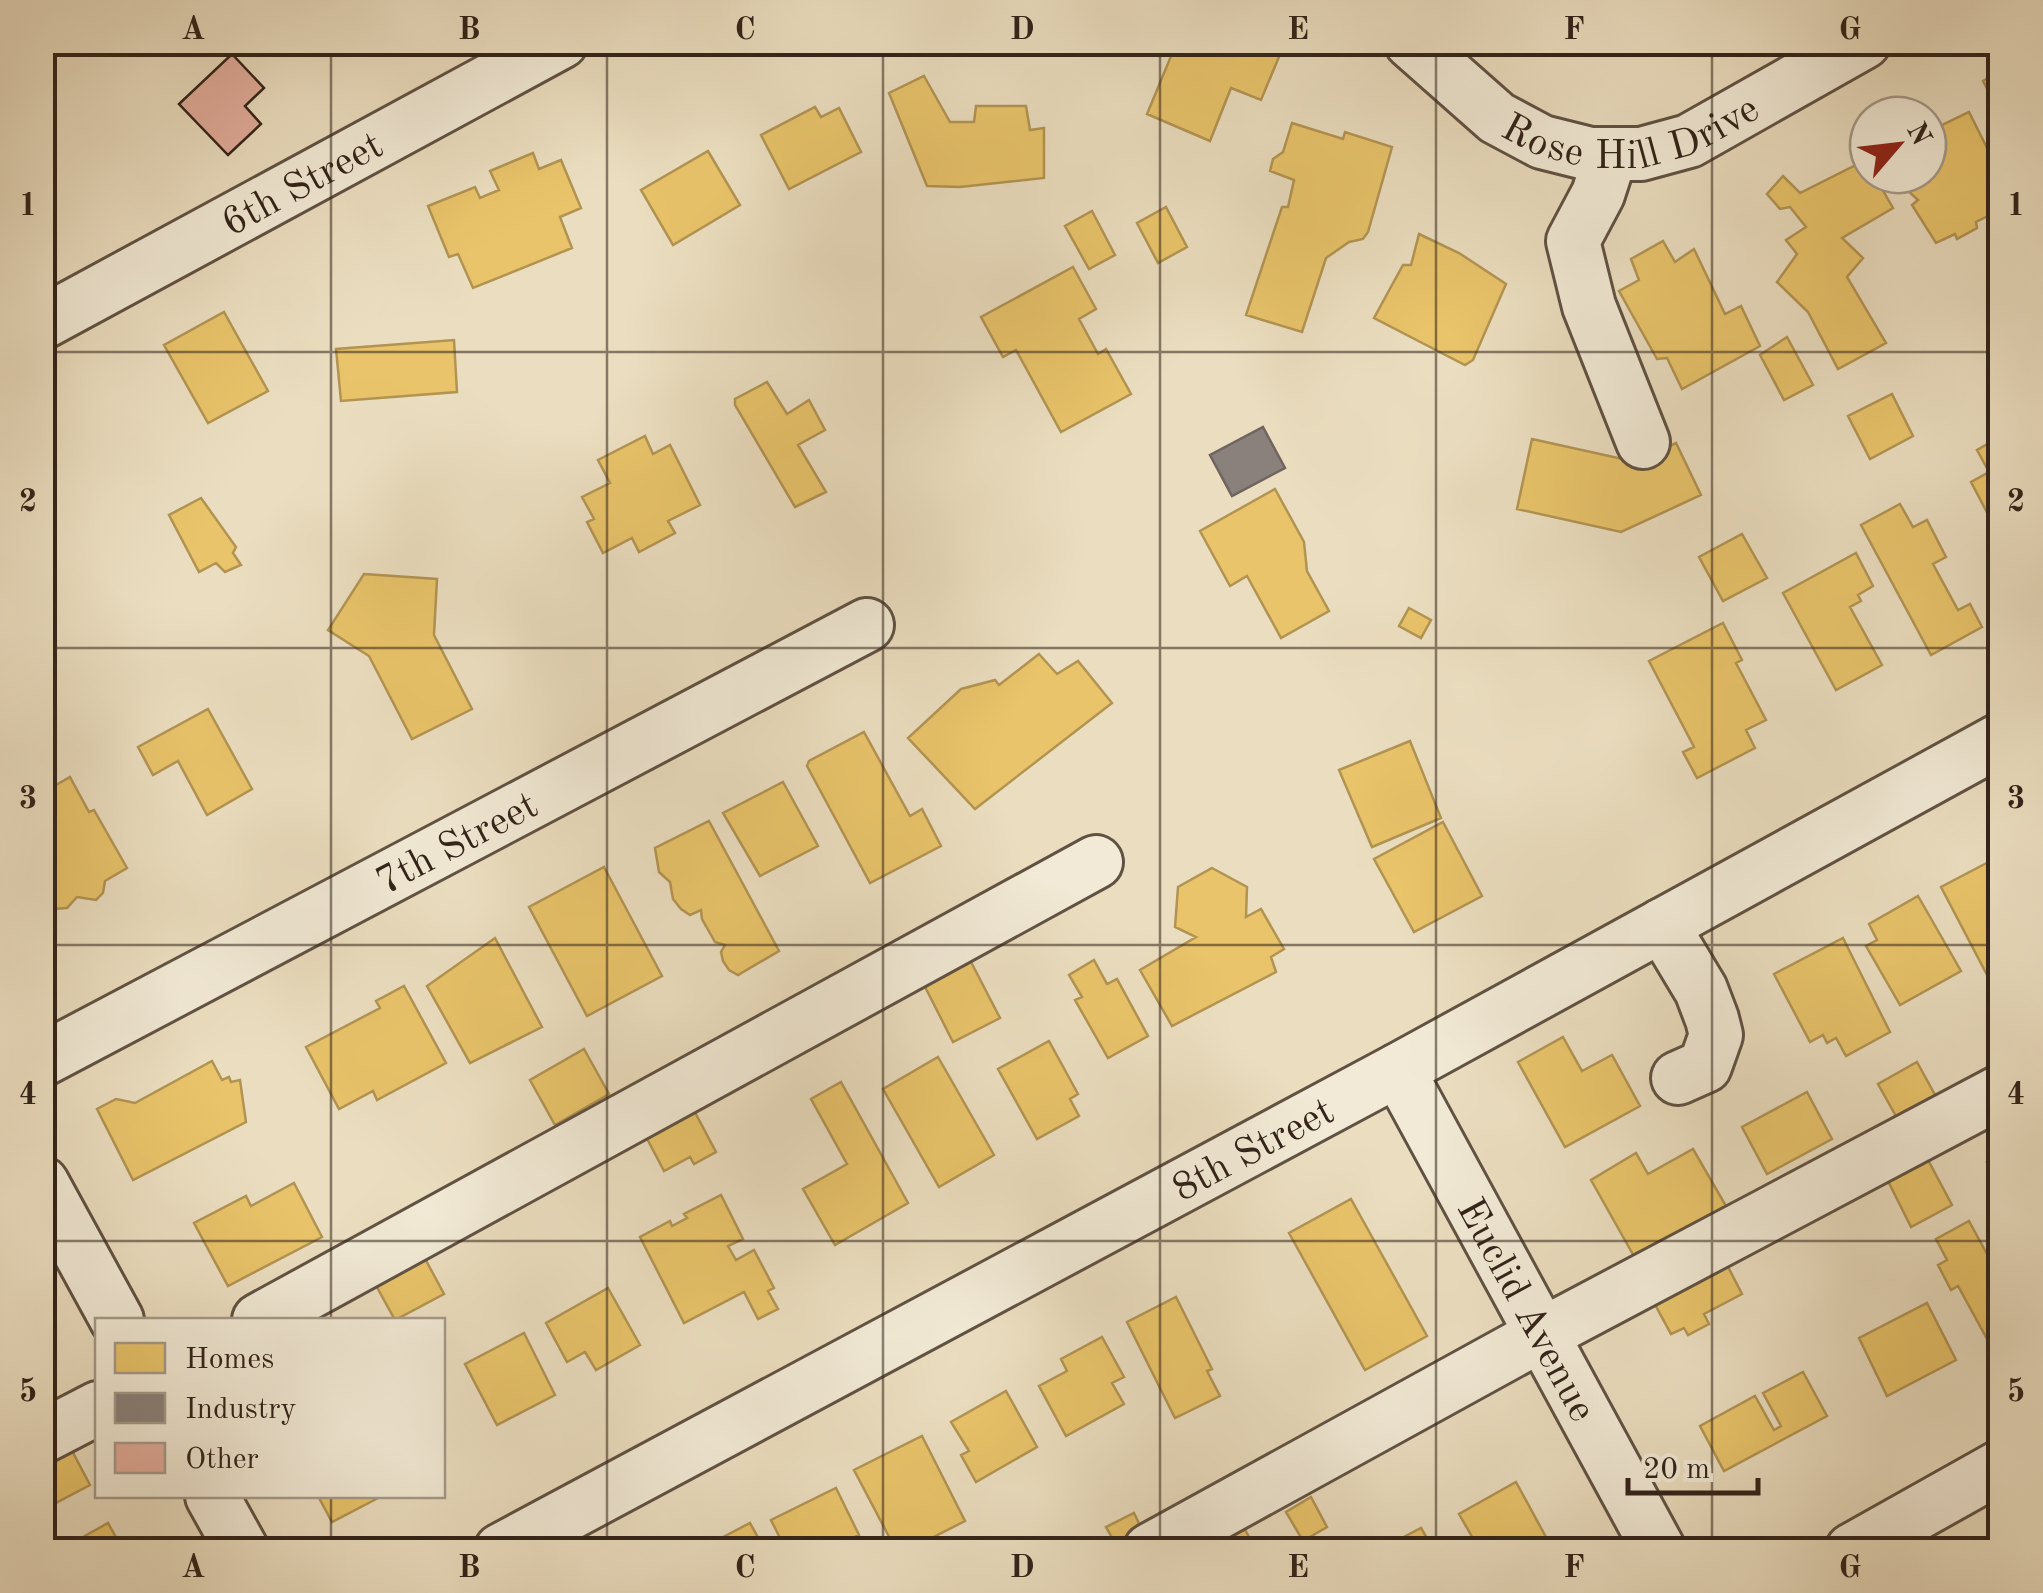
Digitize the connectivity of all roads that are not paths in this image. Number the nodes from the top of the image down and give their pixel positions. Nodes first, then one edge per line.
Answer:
1 (561, 42) edge
2 (1411, 42) edge
3 (1864, 42) edge
4 (1611, 154) junction
5 (42, 322) edge
6 (1643, 442) dead end
7 (867, 625) dead end
8 (2000, 740) edge
9 (1096, 862) dead end
10 (1662, 925) junction
11 (42, 1060) edge
12 (1398, 1070) junction
13 (1678, 1078) dead end
14 (2000, 1092) edge
15 (42, 1182) edge
16 (115, 1318) edge
17 (263, 1318) edge
18 (1542, 1335) junction
19 (95, 1410) edge
20 (42, 1437) edge
21 (2000, 1467) edge
22 (213, 1498) edge
23 (242, 1550) edge
24 (500, 1550) edge
25 (1150, 1550) edge
26 (1658, 1550) edge
27 (1852, 1550) edge

1 - 5 street, 6th Street
2 - 4 street, Rose Hill Drive
3 - 4 street, Rose Hill Drive
4 - 6 street
7 - 11 street, 7th Street
8 - 10 street, 8th Street
9 - 17 street
10 - 12 street, 8th Street
10 - 13 street
12 - 18 street, Euclid Avenue
12 - 24 street, 8th Street
14 - 18 street
15 - 16 street
18 - 25 street
18 - 26 street, Euclid Avenue
19 - 20 street
21 - 27 street
22 - 23 street

